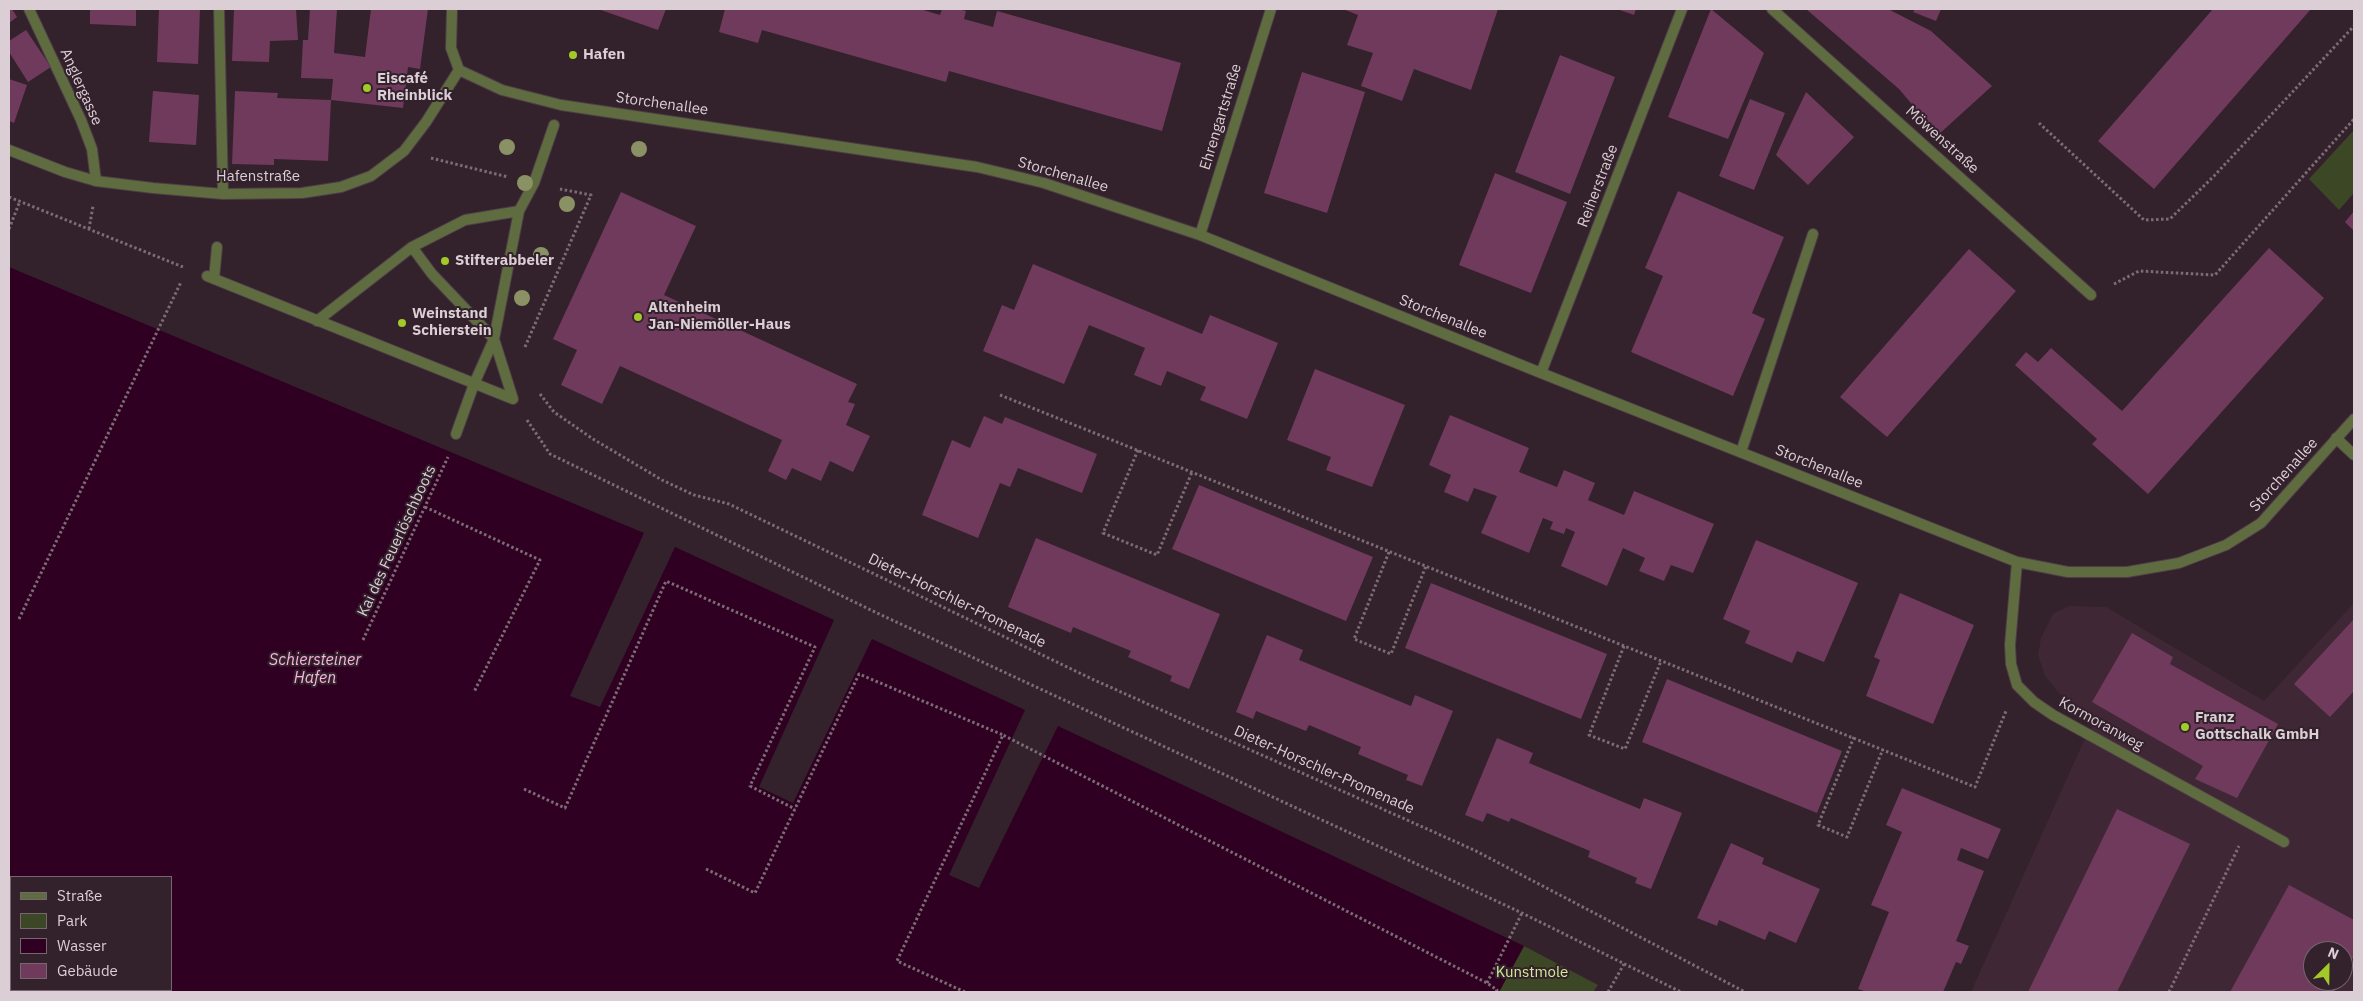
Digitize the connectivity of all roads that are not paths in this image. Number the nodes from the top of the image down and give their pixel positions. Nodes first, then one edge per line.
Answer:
1 (29, 9) edge
2 (219, 9) edge
3 (452, 9) edge
4 (1271, 9) edge
5 (1682, 9) edge
6 (1772, 9) edge
7 (459, 70) junction
8 (554, 124) dead end
9 (9, 150) edge
10 (96, 181) junction
11 (223, 194) junction
12 (519, 211) junction
13 (1813, 234) dead end
14 (1200, 235) junction
15 (217, 247) dead end
16 (412, 247) junction
17 (2091, 295) road end
18 (317, 321) junction
19 (494, 339) junction
20 (1541, 374) junction
21 (474, 384) junction
22 (2354, 419) edge
23 (456, 434) dead end
24 (2336, 438) junction
25 (1741, 452) junction
26 (2354, 455) edge
27 (2017, 562) junction
28 (2284, 842) dead end

1 - 10 street, Anglergasse
2 - 11 street
3 - 7 street
4 - 14 street, Ehrengartstraße
5 - 20 street, Reiherstraße
6 - 17 street, Möwenstraße
7 - 11 street, Hafenstraße
7 - 14 street, Storchenallee
8 - 12 street
9 - 10 street, Hafenstraße
10 - 11 street, Hafenstraße
12 - 16 street
12 - 19 street
13 - 25 street
14 - 20 street, Storchenallee
15 - 18 street
16 - 18 street
16 - 19 street
18 - 21 street
19 - 21 street
19 - 21 street
20 - 25 street, Storchenallee
21 - 23 street
22 - 24 street, Storchenallee
24 - 26 street
24 - 27 street, Storchenallee
25 - 27 street, Storchenallee
27 - 28 street, Kormoranweg

